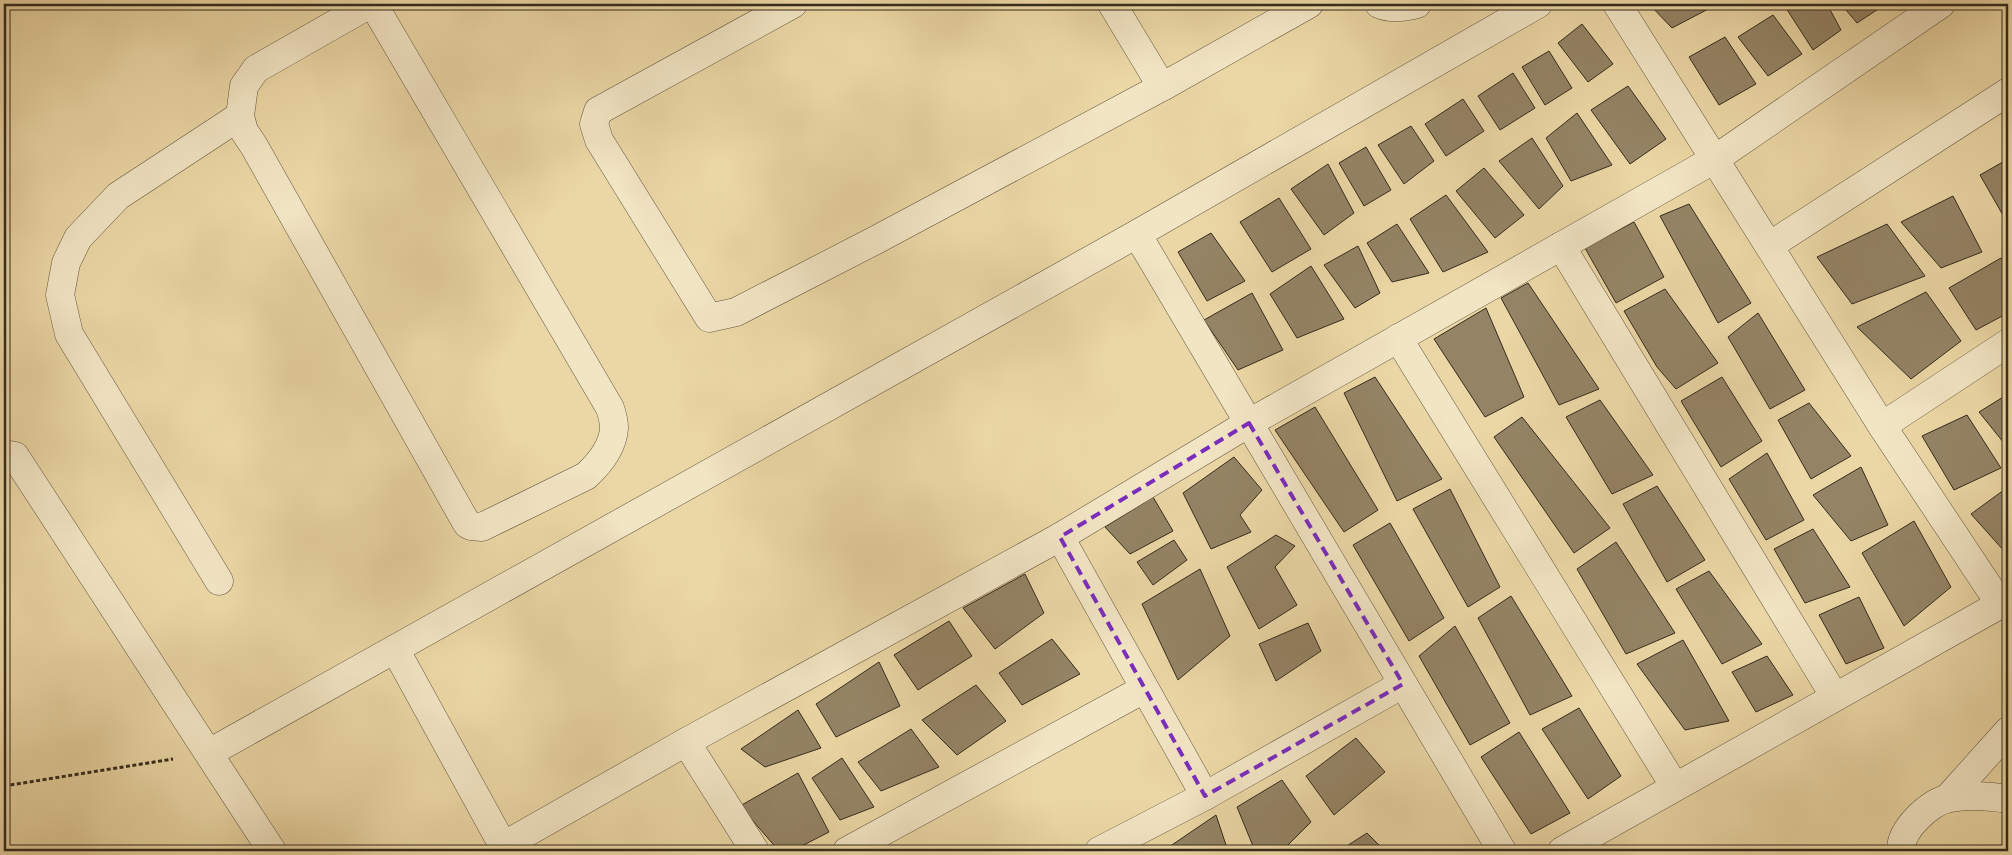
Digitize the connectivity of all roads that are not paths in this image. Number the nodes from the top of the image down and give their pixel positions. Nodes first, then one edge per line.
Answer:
1 (371, 4) edge
2 (792, 4) edge
3 (1112, 4) edge
4 (1309, 4) edge
5 (1379, 4) edge
6 (1417, 4) edge
7 (1538, 4) edge
8 (1617, 4) edge
9 (1941, 4) edge
10 (1162, 88) junction
11 (2008, 92) edge
12 (240, 116) junction
13 (1714, 158) junction
14 (1137, 234) junction
15 (1561, 246) junction
16 (1769, 246) junction
17 (1398, 338) junction
18 (2008, 343) edge
19 (1249, 423) junction
20 (1882, 426) junction
21 (4, 454) edge
22 (1060, 537) junction
23 (219, 581) dead end
24 (2004, 602) edge
25 (394, 650) junction
26 (1402, 684) junction
27 (1144, 689) junction
28 (1835, 697) junction
29 (2008, 731) edge
30 (686, 742) junction
31 (209, 753) junction
32 (1675, 787) junction
33 (1205, 796) junction
34 (1948, 798) junction
35 (2008, 799) edge
36 (505, 849) edge
37 (272, 851) edge
38 (755, 851) edge
39 (847, 851) edge
40 (1099, 851) edge
41 (1502, 851) edge
42 (1562, 851) edge
43 (1901, 851) edge

1 - 12 street
1 - 12 street
2 - 10 street
3 - 10 street
4 - 10 street
5 - 6 street
7 - 14 street
8 - 13 street
9 - 13 street
11 - 16 street
12 - 23 street
13 - 15 street
13 - 16 street
14 - 19 street
14 - 25 street
15 - 17 street
15 - 28 street
16 - 20 street
17 - 19 street
17 - 32 street
18 - 20 street
19 - 22 street
19 - 26 street
20 - 24 street
21 - 31 street
22 - 27 street
22 - 30 street
24 - 28 street
25 - 31 street
25 - 36 street
26 - 33 street
26 - 41 street
27 - 33 street
27 - 39 street
28 - 32 street
29 - 34 street
30 - 36 street
30 - 38 street
31 - 37 street
32 - 42 street
33 - 40 street
34 - 35 street
34 - 43 street

